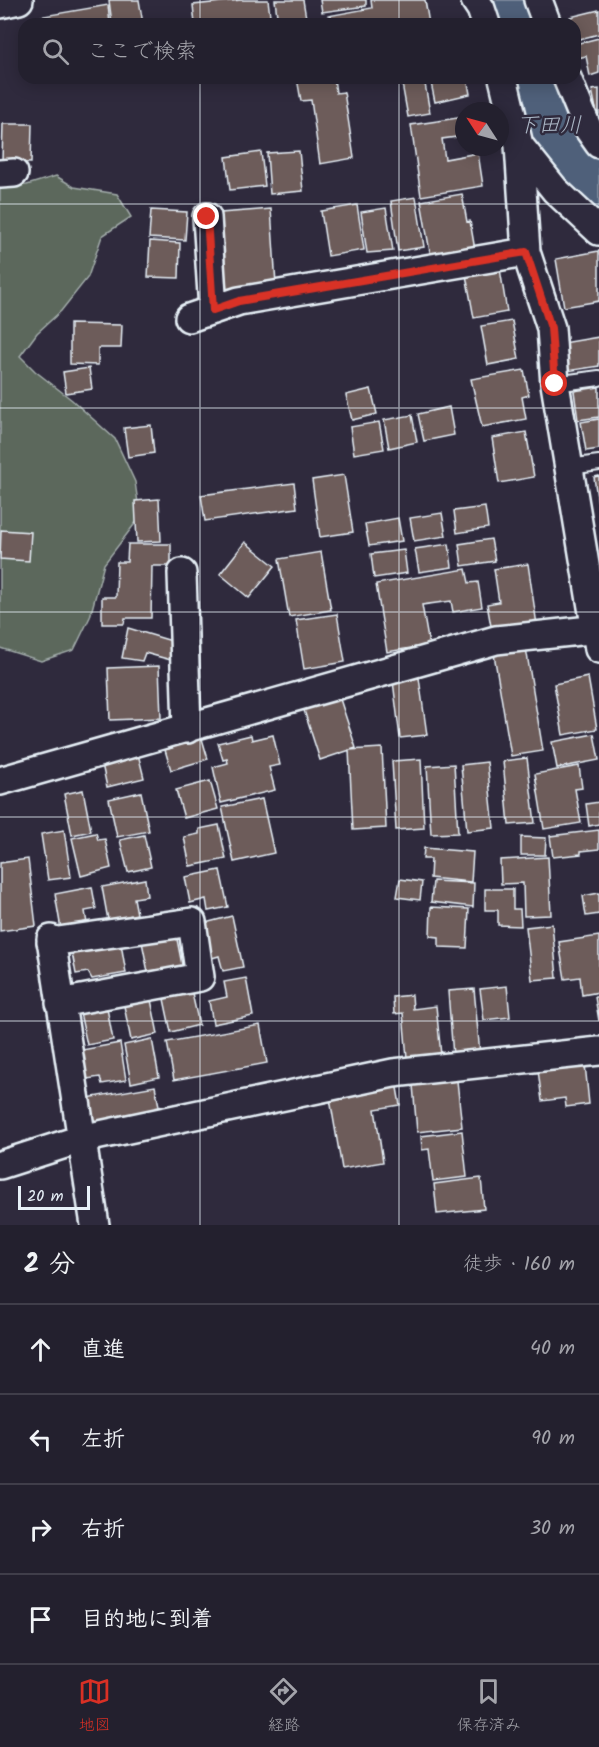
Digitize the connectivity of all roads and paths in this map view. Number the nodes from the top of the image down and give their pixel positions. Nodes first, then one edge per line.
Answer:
1 (20, 0) edge
2 (475, 0) edge
3 (538, 0) edge
4 (0, 4) edge
5 (484, 18) edge
6 (545, 18) edge
7 (504, 84) edge
8 (569, 84) edge
9 (599, 144) edge
10 (519, 145) junction
11 (207, 217) dead end
12 (595, 224) edge
13 (526, 252) junction
14 (599, 378) edge
15 (555, 384) junction
16 (599, 463) edge
17 (569, 467) junction
18 (182, 573) dead end
19 (598, 636) edge
20 (186, 729) junction
21 (0, 781) edge
22 (60, 1003) junction
23 (599, 1051) edge
24 (81, 1139) junction
25 (0, 1165) edge
26 (95, 1225) edge

1 - 4 street
2 - 5 street
3 - 6 street
7 - 10 street
8 - 9 street
10 - 12 street
10 - 13 street
11 - 13 street
13 - 15 street
14 - 15 lane
15 - 17 street
16 - 17 lane
17 - 19 street
18 - 20 street
19 - 20 street
20 - 21 street
22 - 22 street
22 - 24 street
23 - 24 street
24 - 25 street
24 - 26 street

